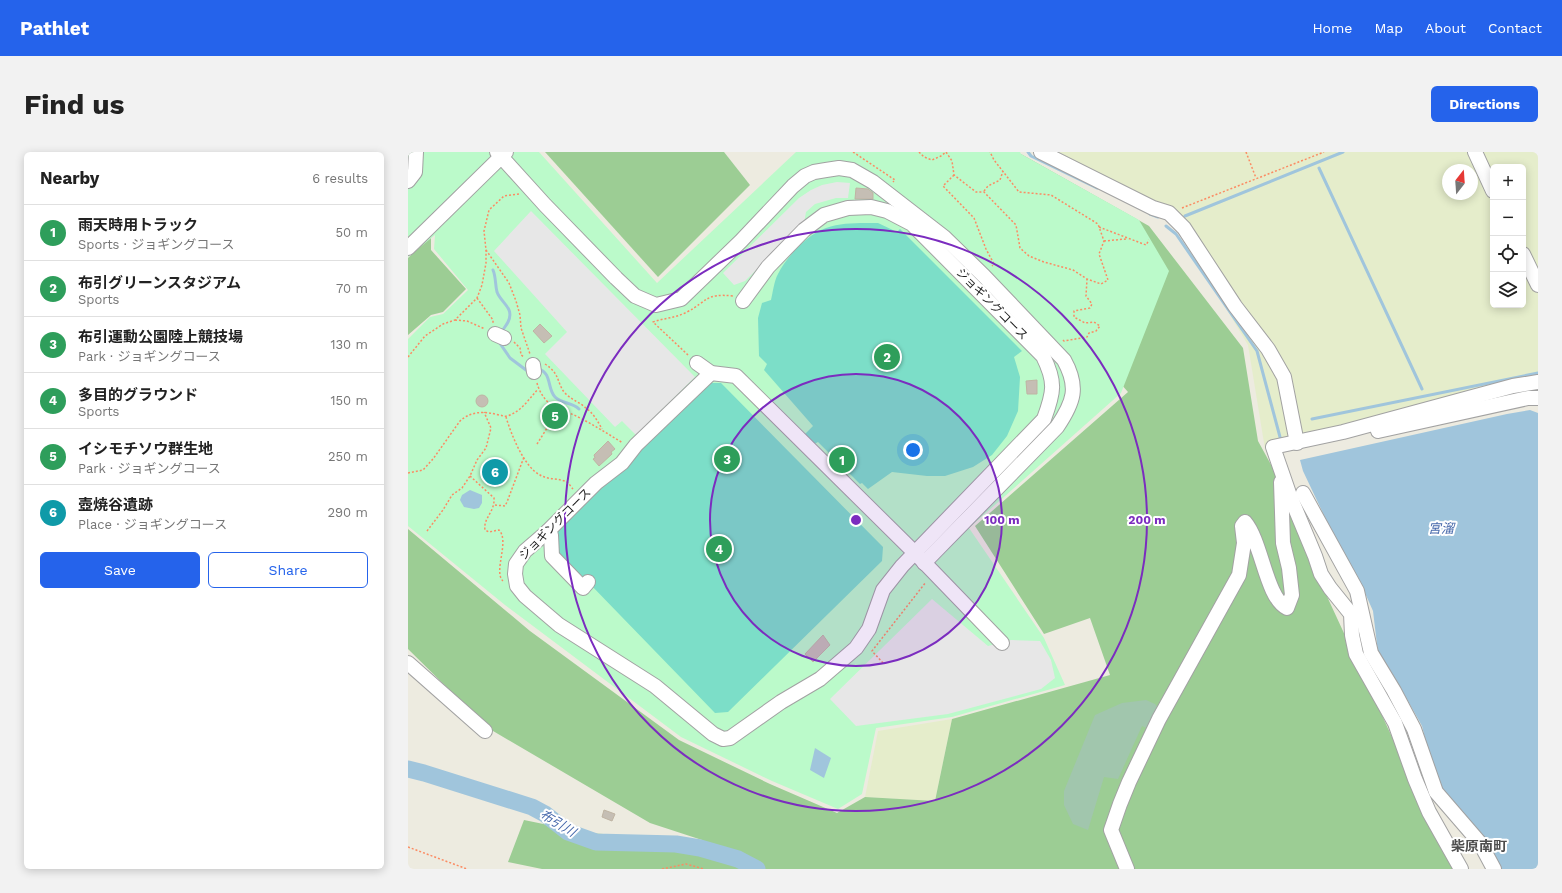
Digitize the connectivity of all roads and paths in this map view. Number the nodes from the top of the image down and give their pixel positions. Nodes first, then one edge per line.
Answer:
1 (416, 152) edge
2 (853, 152) edge
3 (919, 152) edge
4 (990, 152) edge
5 (1041, 152) edge
6 (1246, 152) edge
7 (1324, 152) edge
8 (1475, 152) edge
9 (501, 154) edge
10 (1003, 171) junction
11 (954, 175) junction
12 (1256, 179) junction
13 (408, 181) edge
14 (1490, 184) edge
15 (891, 185) dead end
16 (984, 192) junction
17 (523, 193) dead end
18 (1169, 213) junction
19 (1099, 227) junction
20 (1128, 238) junction
21 (1149, 240) dead end
22 (1104, 241) junction
23 (408, 248) edge
24 (486, 250) junction
25 (1526, 260) edge
26 (990, 268) dead end
27 (1087, 279) junction
28 (1538, 285) edge
29 (477, 298) junction
30 (743, 301) joint
31 (455, 320) junction
32 (500, 336) junction
33 (1064, 341) dead end
34 (408, 357) edge
35 (533, 363) junction
36 (697, 363) joint
37 (711, 373) junction
38 (1538, 382) edge
39 (1538, 398) edge
40 (558, 409) junction
41 (484, 412) junction
42 (506, 417) junction
43 (602, 429) junction
44 (537, 444) dead end
45 (1293, 447) junction
46 (633, 450) junction
47 (524, 457) junction
48 (1281, 466) junction
49 (408, 473) edge
50 (470, 476) junction
51 (1303, 492) dead end
52 (581, 497) junction
53 (495, 505) junction
54 (427, 531) dead end
55 (547, 532) junction
56 (924, 562) junction
57 (588, 582) dead end
58 (517, 586) junction
59 (1002, 643) dead end
60 (408, 663) edge
61 (883, 663) dead end
62 (485, 731) dead end
63 (408, 847) edge
64 (466, 869) edge
65 (662, 869) edge
66 (704, 869) edge
67 (1127, 869) edge
68 (1461, 869) edge
69 (1494, 869) edge

1 - 13 street
2 - 15 path
3 - 11 path
4 - 10 path
5 - 18 street
6 - 12 path
7 - 12 path
8 - 14 street
9 - 23 street
9 - 56 street
10 - 16 path
10 - 19 path
11 - 16 path
11 - 26 path
12 - 18 path
16 - 27 path
17 - 24 path
18 - 45 street
19 - 20 path
19 - 22 path
20 - 21 path
20 - 22 path
22 - 27 path
24 - 29 path
24 - 35 path
25 - 28 street
27 - 33 path
29 - 31 path
29 - 32 path
30 - 36 path
30 - 56 street, ジョギングコース
31 - 32 path
31 - 34 path
32 - 35 path
35 - 43 path
36 - 37 street
37 - 46 street, ジョギングコース
37 - 56 street
38 - 45 street
39 - 45 street
40 - 42 path
40 - 43 path
40 - 44 path
41 - 42 path
41 - 49 path
41 - 50 path
42 - 47 path
43 - 46 path
45 - 48 street
46 - 52 street, ジョギングコース
47 - 52 path
47 - 53 path
48 - 67 street
48 - 68 street
50 - 53 path
50 - 54 path
51 - 69 street
52 - 55 street, ジョギングコース
53 - 58 path
55 - 57 street
55 - 58 street, ジョギングコース
56 - 58 street, ジョギングコース
56 - 59 street
56 - 61 path
60 - 62 street
63 - 64 path
65 - 66 path

